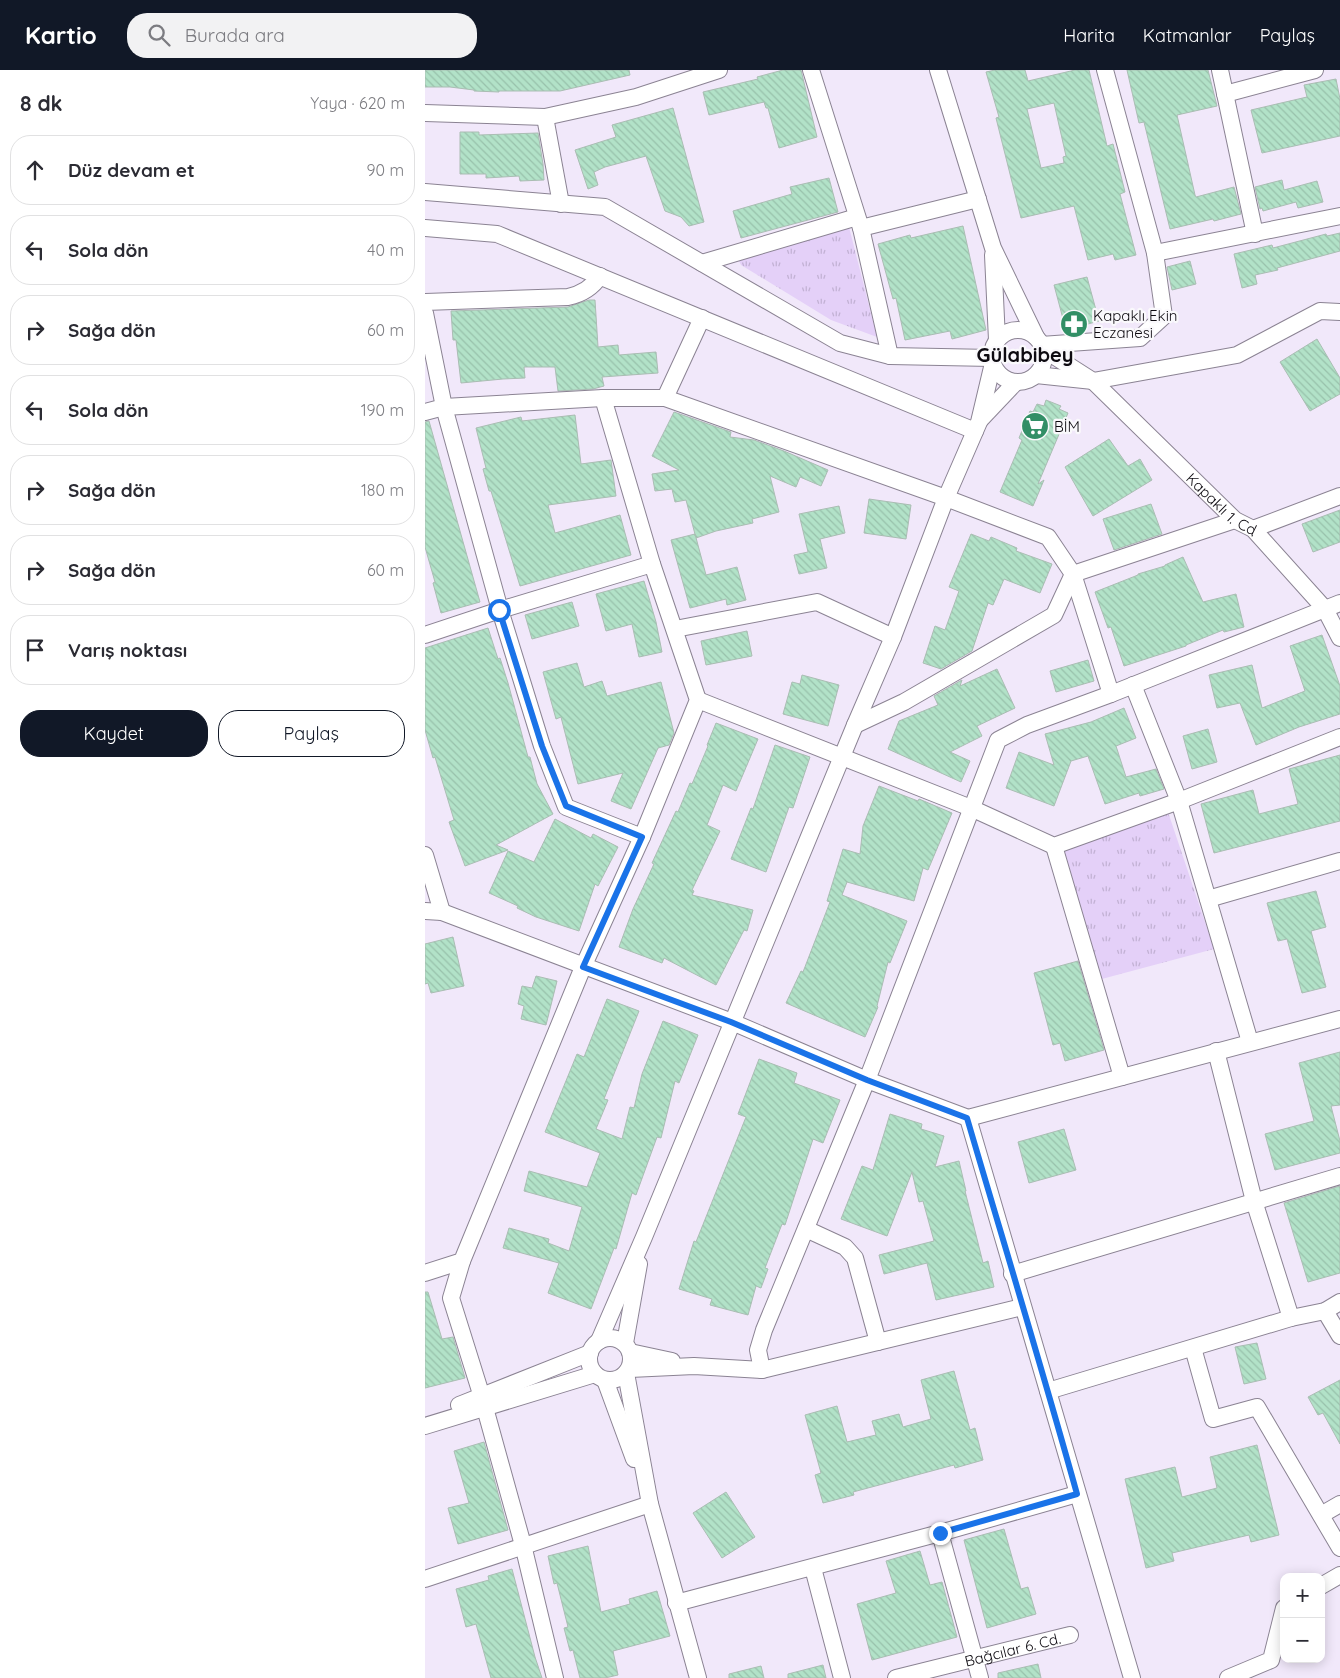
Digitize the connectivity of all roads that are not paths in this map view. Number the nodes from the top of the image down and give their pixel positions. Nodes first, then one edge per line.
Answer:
1 (719, 70) edge
2 (811, 70) edge
3 (938, 70) edge
4 (1105, 70) edge
5 (1220, 70) edge
6 (1315, 70) edge
7 (1225, 94) junction
8 (425, 113) edge
9 (545, 117) junction
10 (425, 192) edge
11 (978, 199) junction
12 (561, 204) junction
13 (1340, 216) edge
14 (859, 222) junction
15 (425, 228) edge
16 (1255, 234) junction
17 (993, 248) junction
18 (1155, 253) junction
19 (702, 264) junction
20 (600, 276) junction
21 (425, 302) edge
22 (1340, 312) edge
23 (425, 313) edge
24 (702, 318) junction
25 (997, 340) junction
26 (1040, 344) junction
27 (890, 356) junction
28 (993, 360) junction
29 (1036, 375) junction
30 (1093, 381) junction
31 (1016, 382) junction
32 (603, 398) junction
33 (665, 398) junction
34 (444, 407) junction
35 (425, 412) edge
36 (977, 427) junction
37 (1340, 496) edge
38 (946, 498) junction
39 (1235, 520) junction
40 (1253, 529) junction
41 (651, 564) junction
42 (1073, 574) junction
43 (1340, 603) edge
44 (499, 610) junction
45 (1325, 610) junction
46 (675, 629) junction
47 (425, 635) edge
48 (893, 637) junction
49 (1340, 638) edge
50 (1133, 685) junction
51 (1111, 694) junction
52 (698, 700) junction
53 (855, 725) junction
54 (1340, 737) edge
55 (842, 757) junction
56 (1179, 802) junction
57 (971, 808) junction
58 (642, 837) junction
59 (1054, 846) junction
60 (425, 856) edge
61 (1340, 861) edge
62 (1208, 899) junction
63 (425, 911) edge
64 (442, 912) junction
65 (425, 918) edge
66 (583, 967) junction
67 (1340, 1019) edge
68 (731, 1022) junction
69 (1250, 1042) junction
70 (1216, 1052) junction
71 (1122, 1077) junction
72 (867, 1080) junction
73 (967, 1118) junction
74 (1340, 1176) edge
75 (1255, 1200) junction
76 (806, 1229) junction
77 (644, 1237) junction
78 (462, 1261) junction
79 (425, 1273) edge
80 (1012, 1274) junction
81 (1340, 1302) edge
82 (1022, 1307) junction
83 (1325, 1311) junction
84 (1291, 1318) junction
85 (1340, 1336) edge
86 (878, 1342) junction
87 (594, 1347) junction
88 (627, 1347) junction
89 (1193, 1348) junction
90 (694, 1366) junction
91 (762, 1370) junction
92 (628, 1371) junction
93 (600, 1377) junction
94 (1048, 1391) junction
95 (484, 1402) junction
96 (425, 1418) edge
97 (425, 1426) edge
98 (1077, 1494) junction
99 (650, 1504) junction
100 (1340, 1504) edge
101 (1321, 1515) junction
102 (940, 1533) junction
103 (523, 1545) junction
104 (1340, 1548) edge
105 (813, 1568) junction
106 (1340, 1575) edge
107 (425, 1579) edge
108 (1325, 1584) edge
109 (676, 1603) junction
110 (1280, 1617) edge
111 (1070, 1635) dead end
112 (975, 1658) junction
113 (555, 1678) edge
114 (698, 1678) edge
115 (842, 1678) edge
116 (896, 1678) edge
117 (980, 1678) edge
118 (1132, 1678) edge
119 (1228, 1678) edge

1 - 9 street
2 - 14 street
3 - 11 street
4 - 18 street
5 - 7 street
6 - 7 street
7 - 16 street
8 - 9 street
9 - 12 street
10 - 12 street
11 - 14 street
11 - 17 street
12 - 19 street
13 - 16 street
14 - 19 street
14 - 27 street
15 - 20 street
16 - 18 street
17 - 25 street
17 - 26 street
18 - 26 street
19 - 27 street
20 - 21 street
20 - 24 street
22 - 30 street
23 - 34 street
24 - 33 street
24 - 36 street
25 - 26 street
25 - 28 street
26 - 29 street
26 - 30 street, Kapaklı 1. Cd.
27 - 28 street
28 - 31 street
28 - 36 street
29 - 30 street
29 - 31 street
30 - 39 street, Kapaklı 1. Cd.
31 - 36 street
32 - 33 street
32 - 34 street
32 - 41 street
33 - 38 street
34 - 35 street
34 - 44 street
36 - 38 street
37 - 40 street
38 - 42 street
38 - 48 street
39 - 40 street, Kapaklı 1. Cd.
39 - 42 street
40 - 45 street, Kapaklı 1. Cd.
41 - 44 street
41 - 46 street
42 - 51 street
42 - 53 street
43 - 45 street
44 - 47 street
44 - 58 street
45 - 49 street, Kapaklı 1. Cd.
45 - 50 street
46 - 48 street
46 - 52 street
48 - 53 street
50 - 51 street
50 - 56 street
51 - 57 street
52 - 55 street
52 - 58 street
53 - 55 street
54 - 56 street
55 - 57 street
55 - 68 street
56 - 59 street
56 - 62 street
57 - 59 street
57 - 72 street
58 - 66 street
59 - 71 street
60 - 64 street
61 - 62 street
62 - 69 street
63 - 64 street
64 - 65 street
64 - 66 street
66 - 68 street
66 - 78 street
67 - 69 street
68 - 72 street
68 - 77 street
69 - 70 street
70 - 71 street
70 - 75 street
71 - 73 street
72 - 73 street
72 - 76 street
73 - 80 street
74 - 75 street
75 - 80 street
75 - 84 street
76 - 86 street
76 - 91 street
77 - 87 street
77 - 88 street
78 - 79 street
78 - 95 street
80 - 82 street
81 - 83 street
82 - 86 street
82 - 94 street
83 - 84 street
83 - 85 street
84 - 89 street
86 - 91 street
87 - 88 street
87 - 93 street
87 - 95 street
88 - 90 street
88 - 92 street
89 - 94 street
89 - 101 street
90 - 91 street
90 - 92 street
92 - 93 street
92 - 99 street
93 - 95 street
93 - 99 street
94 - 98 street
95 - 96 street
95 - 97 street
95 - 103 street
98 - 102 street
98 - 118 street
99 - 103 street
99 - 109 street
100 - 101 street
101 - 104 street
102 - 105 street
102 - 112 street
103 - 107 street
103 - 113 street
105 - 109 street
105 - 115 street
106 - 108 street
109 - 114 street
110 - 119 street
111 - 112 street, Bağcılar 6. Cd.
112 - 116 street, Bağcılar 6. Cd.
112 - 117 street

